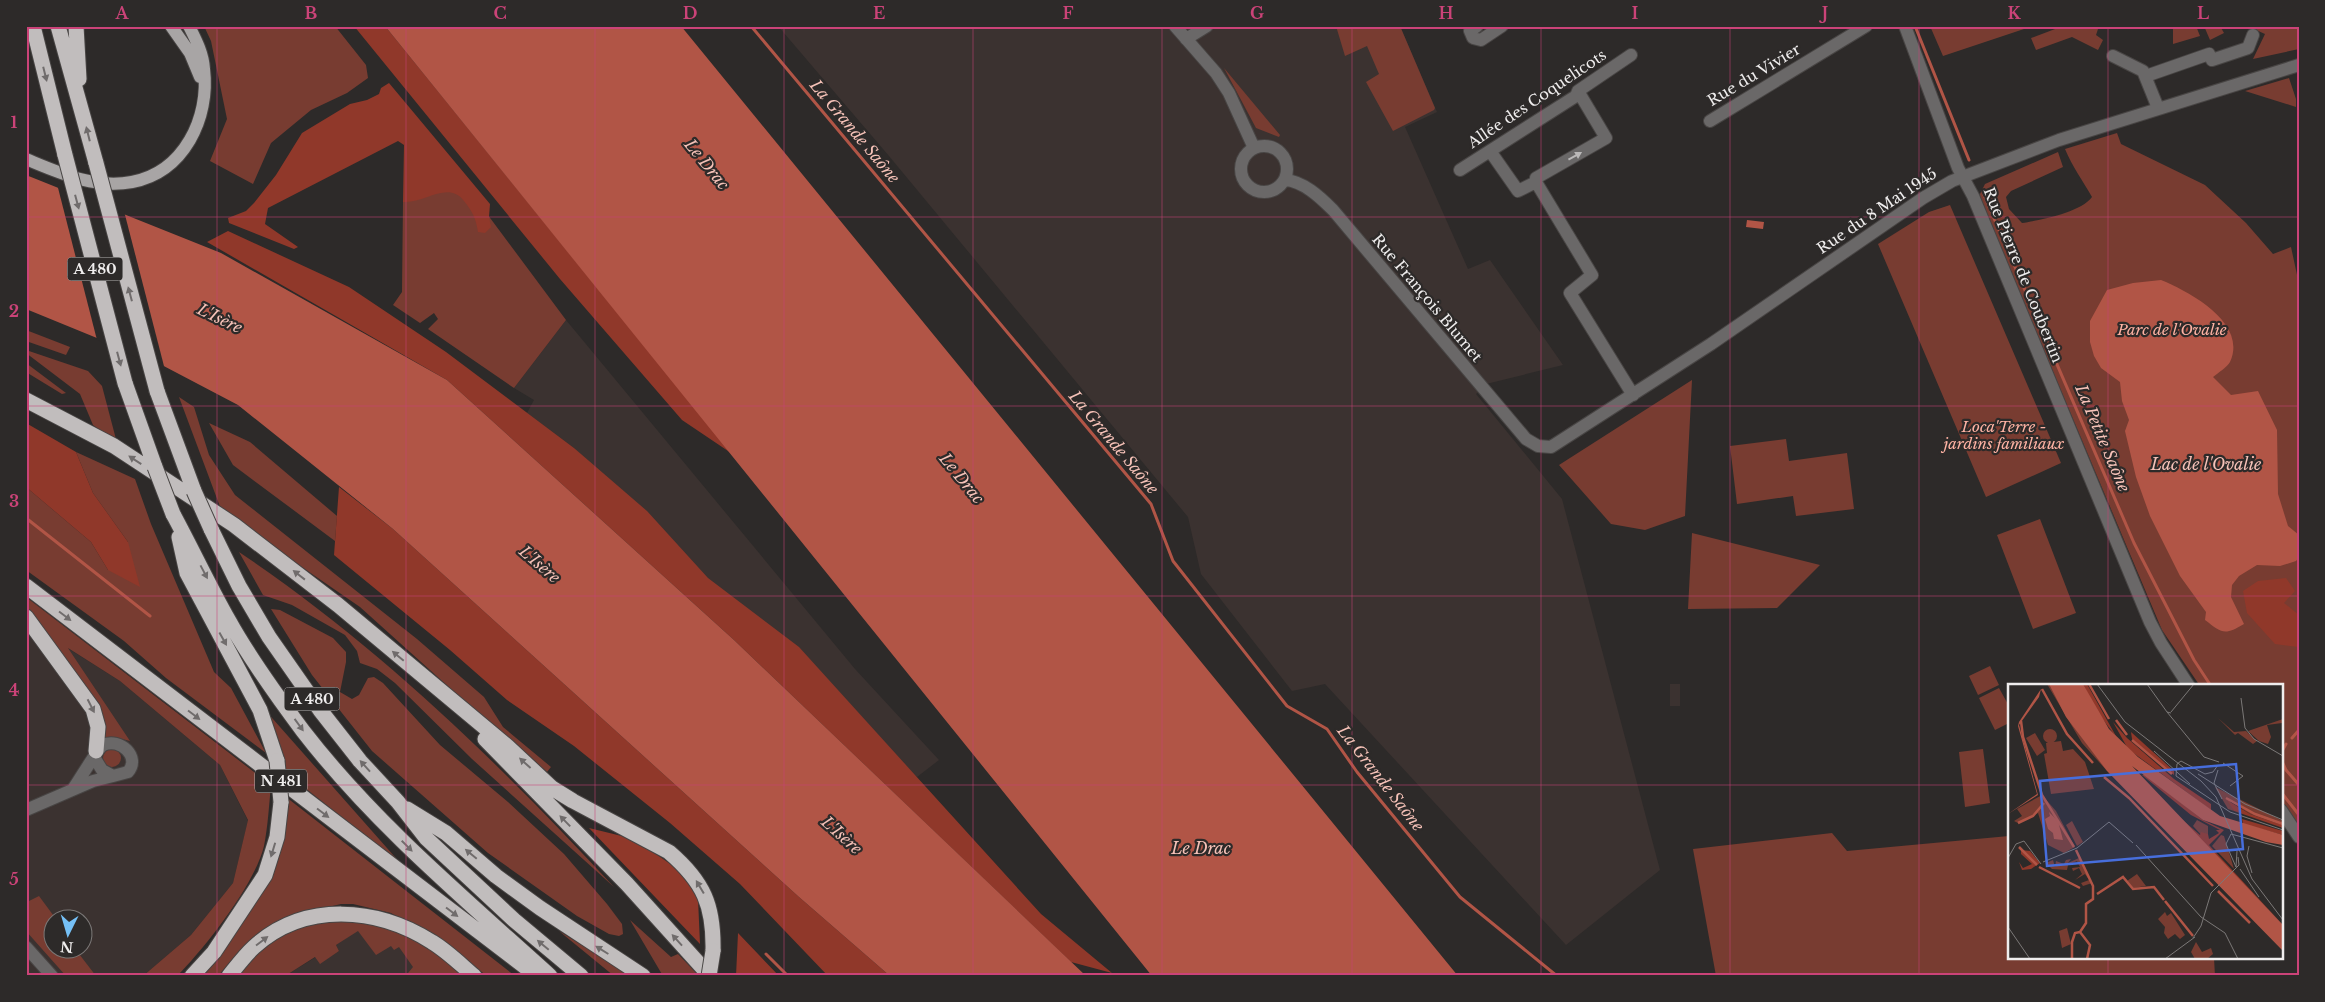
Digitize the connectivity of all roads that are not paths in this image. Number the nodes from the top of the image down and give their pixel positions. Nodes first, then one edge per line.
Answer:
1 (34, 26) edge
2 (58, 26) edge
3 (76, 26) edge
4 (171, 26) edge
5 (189, 26) edge
6 (1175, 26) edge
7 (1207, 26) edge
8 (1477, 26) edge
9 (1502, 26) edge
10 (1866, 26) edge
11 (1905, 26) edge
12 (2253, 36) dead end
13 (1186, 39) junction
14 (1631, 55) dead end
15 (2113, 56) dead end
16 (2299, 65) edge
17 (2146, 76) junction
18 (204, 86) junction
19 (1578, 91) junction
20 (81, 105) junction
21 (2158, 108) junction
22 (1710, 121) dead end
23 (1254, 148) junction
24 (1490, 151) junction
25 (26, 159) edge
26 (1460, 170) dead end
27 (1964, 177) junction
28 (1285, 180) junction
29 (1536, 182) junction
30 (1633, 395) junction
31 (26, 400) edge
32 (1538, 446) joint
33 (173, 514) junction
34 (26, 586) edge
35 (26, 617) edge
36 (2188, 684) edge
37 (435, 687) junction
38 (95, 754) junction
39 (113, 776) junction
40 (73, 789) junction
41 (398, 802) junction
42 (26, 810) edge
43 (2282, 812) edge
44 (2299, 837) edge
45 (26, 946) edge
46 (52, 976) edge
47 (192, 976) edge
48 (229, 976) edge
49 (474, 976) edge
50 (537, 976) edge
51 (550, 976) edge
52 (581, 976) edge
53 (643, 976) edge
54 (709, 976) edge

1 -> 33 highway, A 480, bridge
2 - 20 highway, A 480
3 - 20 highway
4 - 18 main road
5 - 18 main road
6 - 13 street
7 - 13 street
8 - 9 street
10 - 22 street, Rue du Vivier
11 - 27 street
12 - 17 street
13 - 23 street
14 - 19 street, Allée des Coquelicots
15 - 17 street
16 - 21 street, Rue du 8 Mai 1945
17 - 21 street
18 - 25 main road
19 - 24 street, Allée des Coquelicots
29 -> 19 street
41 -> 20 highway, A 480, bridge
21 - 27 street, Rue du 8 Mai 1945
23 - 28 street
23 - 28 street
24 - 26 street, Allée des Coquelicots
24 - 29 street
27 - 30 street, Rue du 8 Mai 1945
27 - 36 street, Rue Pierre de Coubertin
28 - 32 street, Rue François Blumet
29 - 30 street
30 - 32 street, Rue du 8 Mai 1945
37 -> 31 highway
33 -> 47 highway, bridge
33 -> 51 highway, A 480
34 -> 50 highway, N 481
35 -> 38 highway
54 -> 37 highway
54 -> 37 highway, bridge
38 - 39 street
38 - 39 street
38 - 40 street
39 - 40 street
40 - 42 street
52 -> 41 highway, A 480
53 -> 41 highway
43 - 44 street
45 - 46 street
48 -> 49 highway

